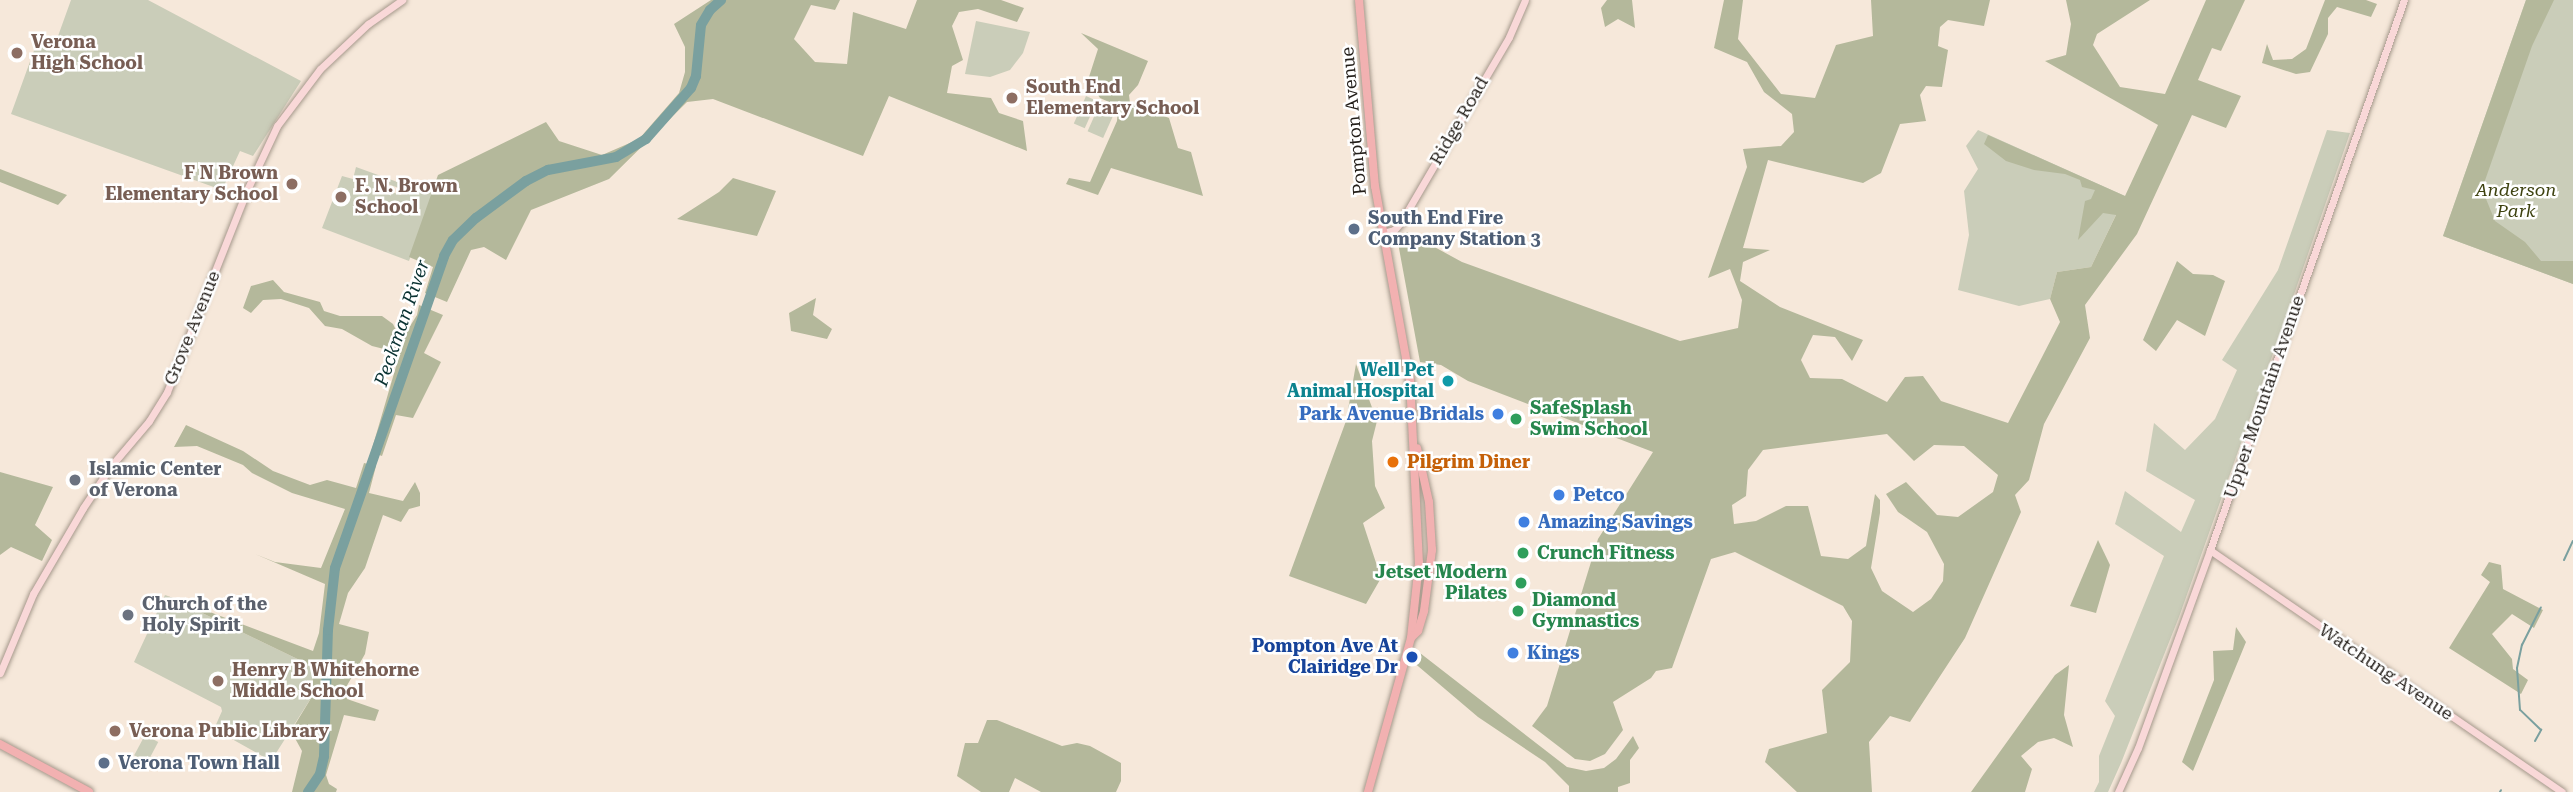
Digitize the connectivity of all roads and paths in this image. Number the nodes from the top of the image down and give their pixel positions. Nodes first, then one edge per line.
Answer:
1 (402, 0) edge
2 (1359, 0) edge
3 (1525, 0) edge
4 (2403, 0) edge
5 (1383, 233) junction
6 (2210, 550) junction
7 (0, 673) edge
8 (0, 744) edge
9 (89, 792) edge
10 (1368, 792) edge
11 (2118, 792) edge
12 (2562, 792) edge

1 - 7 street, Grove Avenue
2 - 5 main road, Pompton Avenue
3 - 5 street, Ridge Road
4 - 6 street, Upper Mountain Avenue
5 - 10 main road, Pompton Avenue
6 - 11 street, Upper Mountain Avenue
6 - 12 street, Watchung Avenue
8 - 9 main road

